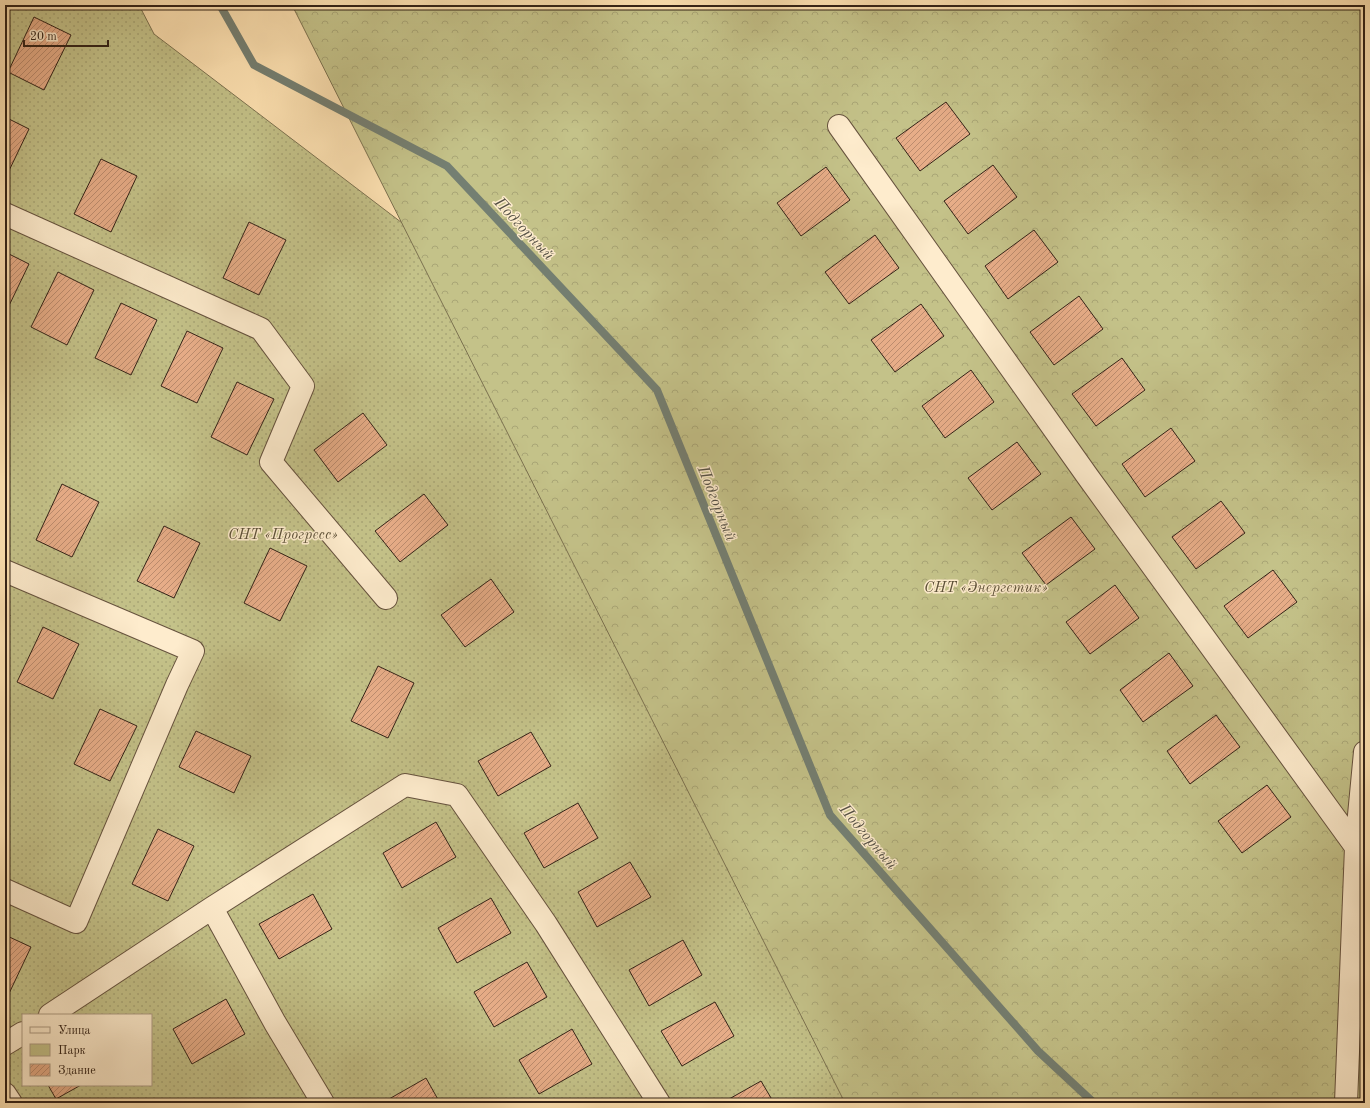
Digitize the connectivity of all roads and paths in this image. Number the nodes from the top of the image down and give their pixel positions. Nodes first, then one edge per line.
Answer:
1 (839, 126) dead end
2 (5, 214) edge
3 (5, 571) edge
4 (386, 598) dead end
5 (1365, 752) edge
6 (1356, 846) junction
7 (5, 890) edge
8 (212, 908) junction
9 (52, 1014) edge
10 (22, 1034) edge
11 (5, 1044) edge
12 (5, 1094) edge
13 (11, 1103) edge
14 (323, 1103) edge
15 (658, 1103) edge
16 (1346, 1103) edge

1 - 6 street
2 - 4 street
3 - 7 street
5 - 6 street
6 - 16 street
8 - 9 street
8 - 14 street
8 - 15 street
10 - 11 street
12 - 13 street

